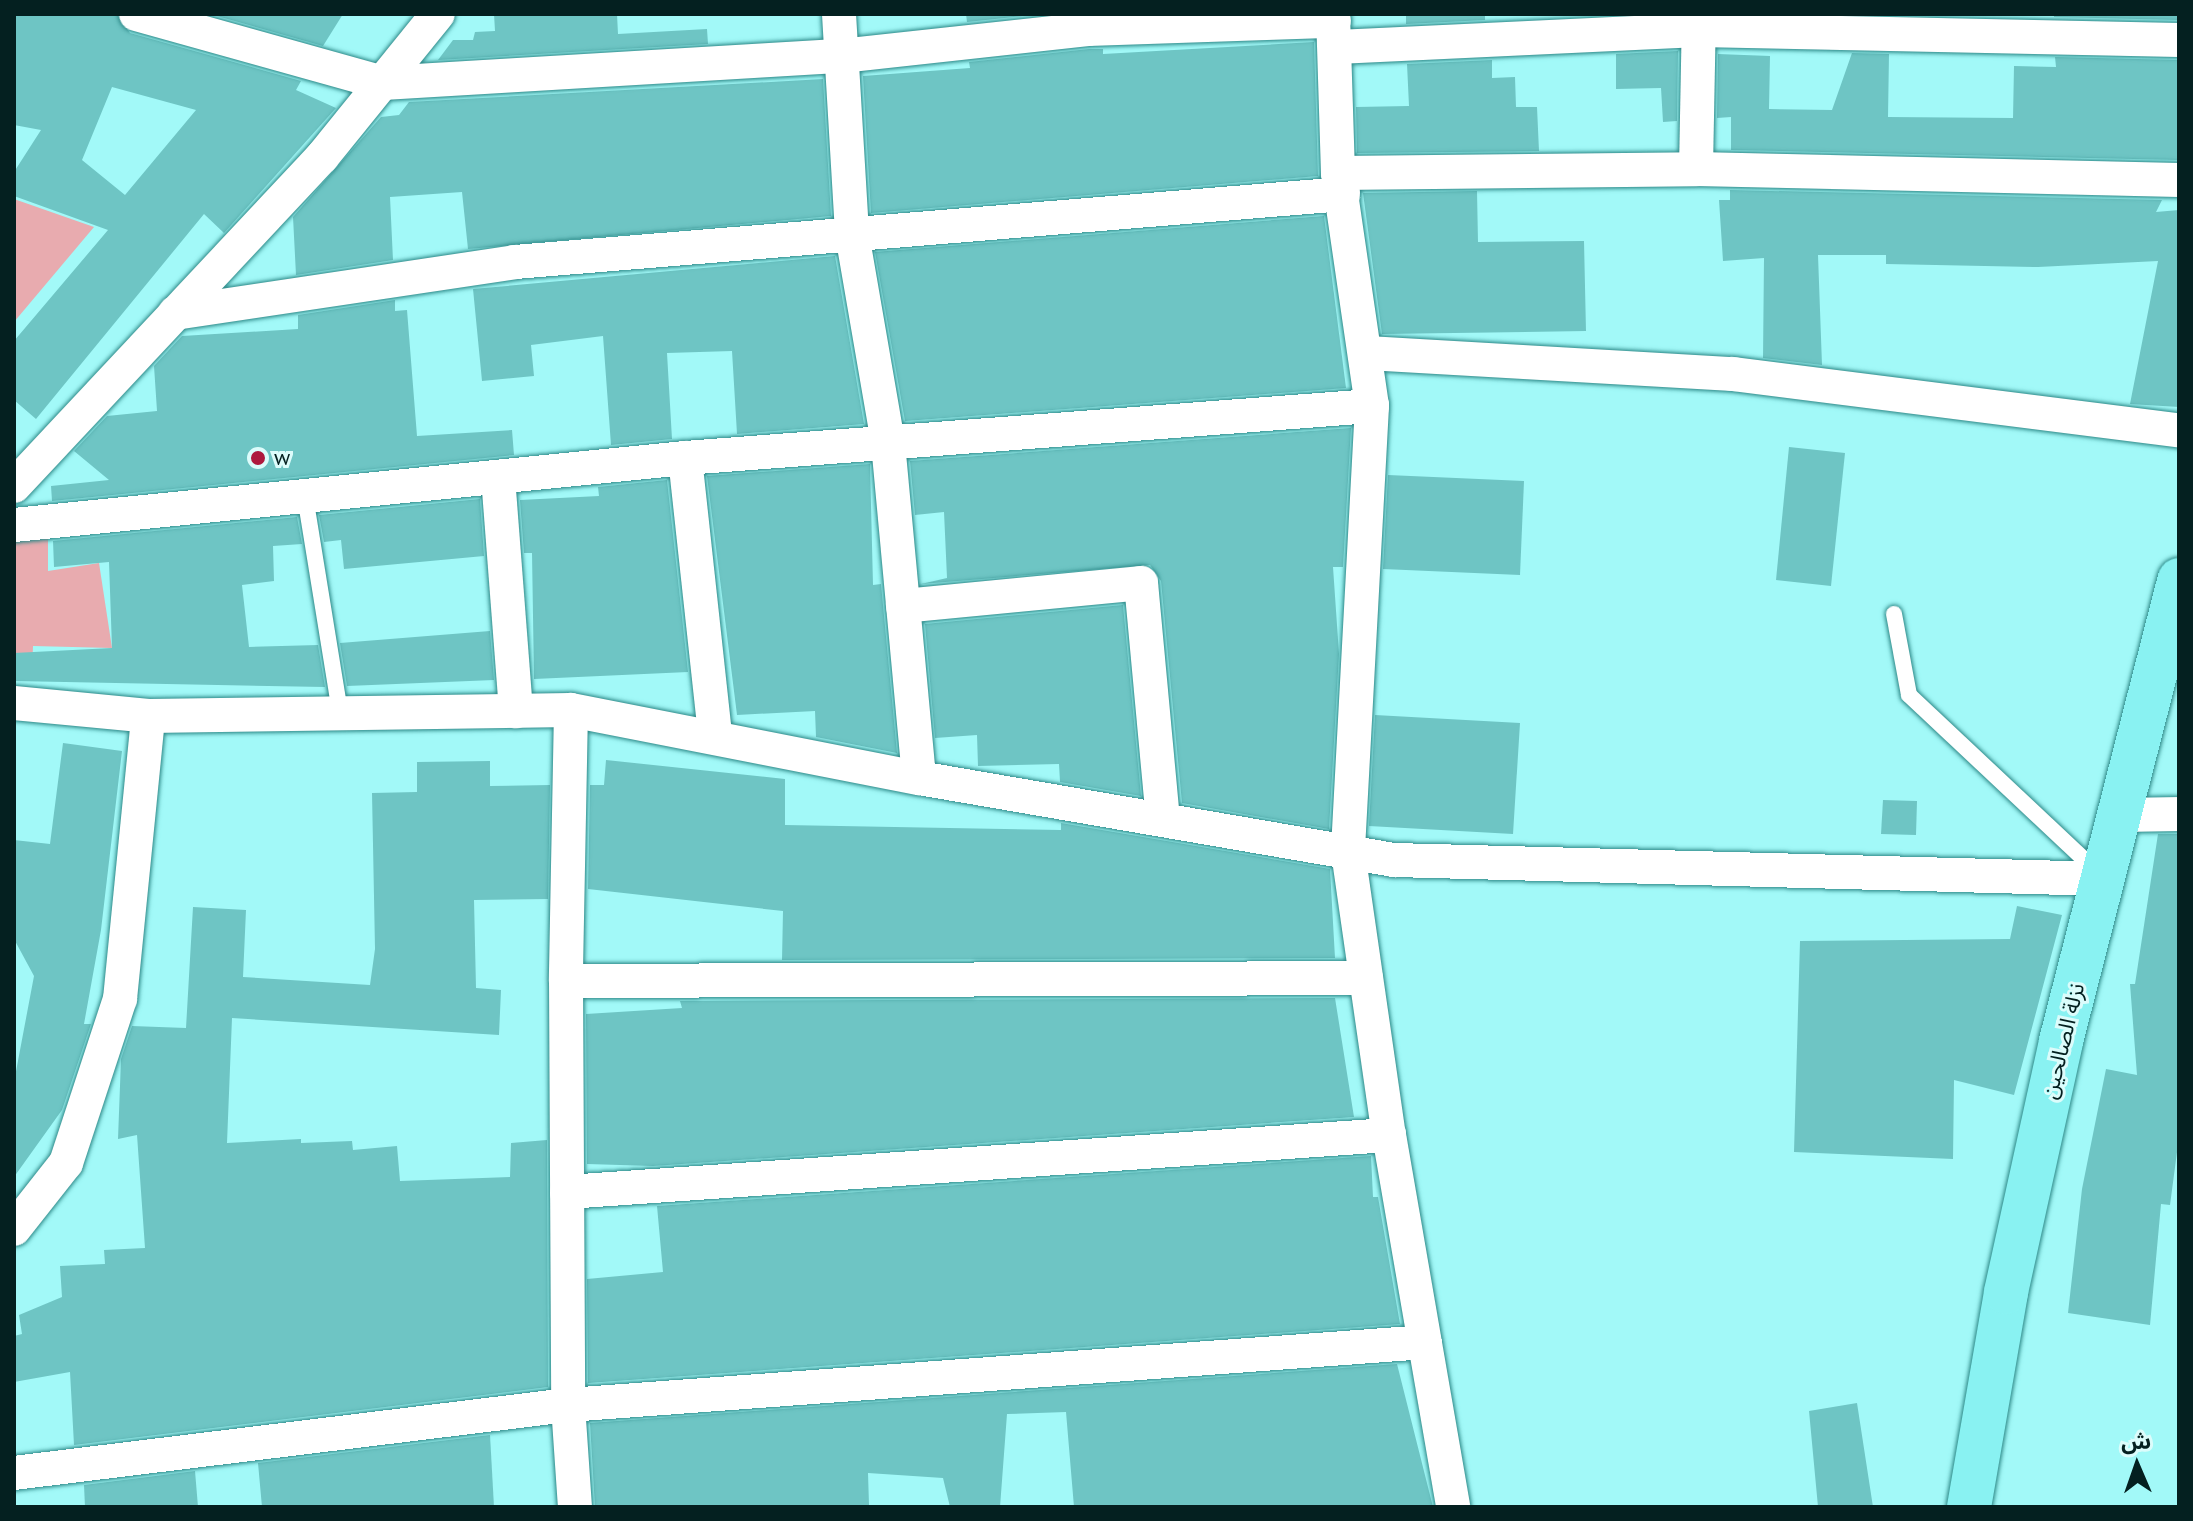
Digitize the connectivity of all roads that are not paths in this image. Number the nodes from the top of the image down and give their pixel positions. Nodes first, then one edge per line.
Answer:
1 (136, 14) edge
2 (438, 14) edge
3 (839, 14) edge
4 (1699, 22) edge
5 (1335, 28) edge
6 (2179, 40) edge
7 (841, 56) junction
8 (383, 83) junction
9 (1696, 169) junction
10 (2179, 180) edge
11 (1340, 184) junction
12 (852, 234) junction
13 (175, 313) junction
14 (1367, 353) junction
15 (1372, 406) junction
16 (2179, 430) edge
17 (888, 443) junction
18 (685, 458) junction
19 (498, 477) junction
20 (14, 486) edge
21 (305, 496) junction
22 (14, 525) edge
23 (2177, 599) edge
24 (903, 606) junction
25 (1894, 614) dead end
26 (14, 703) edge
27 (571, 710) junction
28 (340, 711) junction
29 (516, 711) junction
30 (148, 716) junction
31 (715, 736) junction
32 (919, 778) junction
33 (2179, 814) edge
34 (2122, 815) junction
35 (1163, 818) junction
36 (1348, 852) junction
37 (2105, 879) junction
38 (1366, 978) junction
39 (566, 981) junction
40 (1389, 1135) junction
41 (567, 1192) junction
42 (14, 1229) edge
43 (1425, 1342) junction
44 (568, 1405) junction
45 (14, 1473) edge
46 (575, 1507) edge
47 (1453, 1507) edge
48 (1969, 1507) edge

1 - 8 street
2 - 8 street
3 - 7 street
4 - 5 street
4 - 6 street
4 - 9 street
5 - 7 street
5 - 11 street
7 - 8 street
7 - 12 street
8 - 13 street
9 - 10 street
9 - 11 street
11 - 12 street
11 - 14 street
12 - 13 street
12 - 17 street
13 - 20 street
14 - 15 street
14 - 16 street
15 - 17 street
15 - 36 street
17 - 18 street
17 - 24 street
18 - 19 street
18 - 31 street
19 - 21 street
19 - 29 street
21 - 22 street
21 - 28 lane
23 - 34 main road, نزلة الصالحين
24 - 32 street
24 - 35 street
25 - 37 lane
26 - 30 street
27 - 29 street
27 - 31 street
27 - 39 street
28 - 29 street
28 - 30 street
30 - 42 street
31 - 32 street
32 - 35 street
33 - 34 street
34 - 37 main road, نزلة الصالحين
35 - 36 street
36 - 37 street
36 - 38 street
37 - 48 main road, نزلة الصالحين
38 - 39 street
38 - 40 street
39 - 41 street
40 - 41 street
40 - 43 street
41 - 44 street
43 - 44 street
43 - 47 street
44 - 45 street
44 - 46 street

